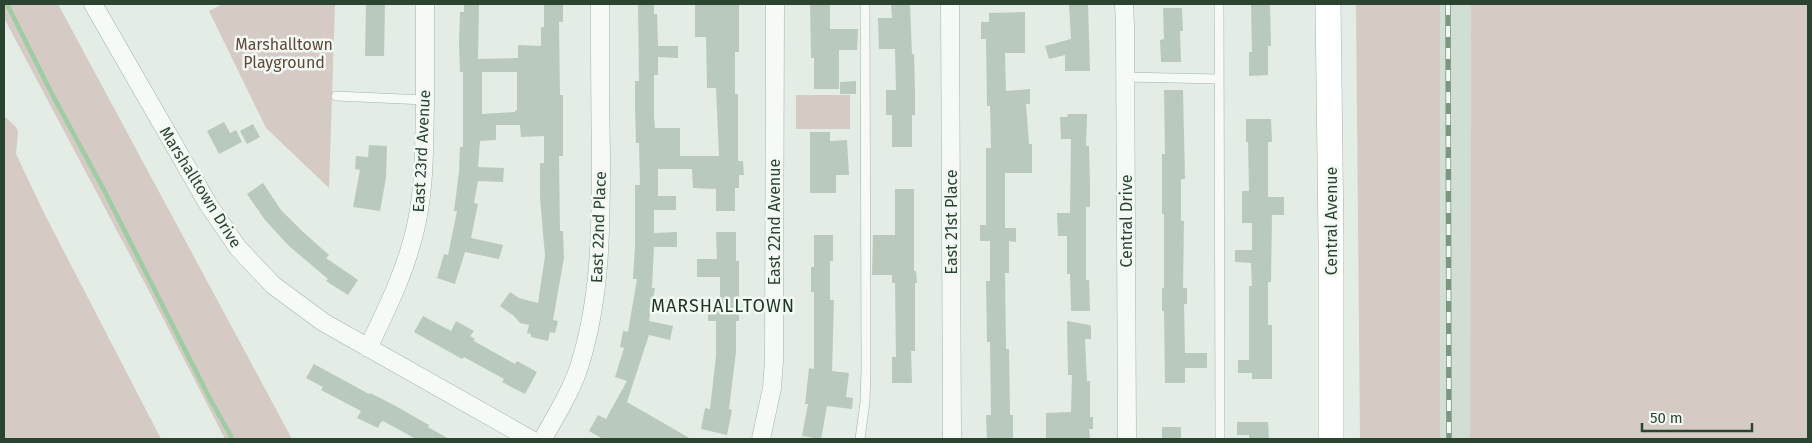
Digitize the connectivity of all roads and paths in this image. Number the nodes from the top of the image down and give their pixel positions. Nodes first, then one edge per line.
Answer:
1 (93, 4) edge
2 (425, 4) edge
3 (600, 4) edge
4 (774, 4) edge
5 (864, 4) edge
6 (950, 4) edge
7 (1124, 4) edge
8 (1219, 4) edge
9 (1328, 4) edge
10 (1126, 76) junction
11 (1219, 79) junction
12 (336, 96) dead end
13 (425, 100) junction
14 (368, 348) junction
15 (530, 439) edge
16 (544, 439) edge
17 (761, 439) edge
18 (860, 439) edge
19 (952, 439) edge
20 (1127, 439) edge
21 (1220, 439) edge
22 (1331, 439) edge

1 - 14 street, Marshalltown Drive
2 - 13 street, East 23rd Avenue
3 - 16 street, East 22nd Place
4 - 17 street, East 22nd Avenue
5 - 18 lane
6 - 19 street, East 21st Place
7 - 10 street, Central Drive
8 - 11 lane
9 - 22 main road, Central Avenue
10 - 11 lane
10 - 20 street, Central Drive
11 - 21 lane
12 - 13 lane
13 - 14 street, East 23rd Avenue
14 - 15 street, Marshalltown Drive

